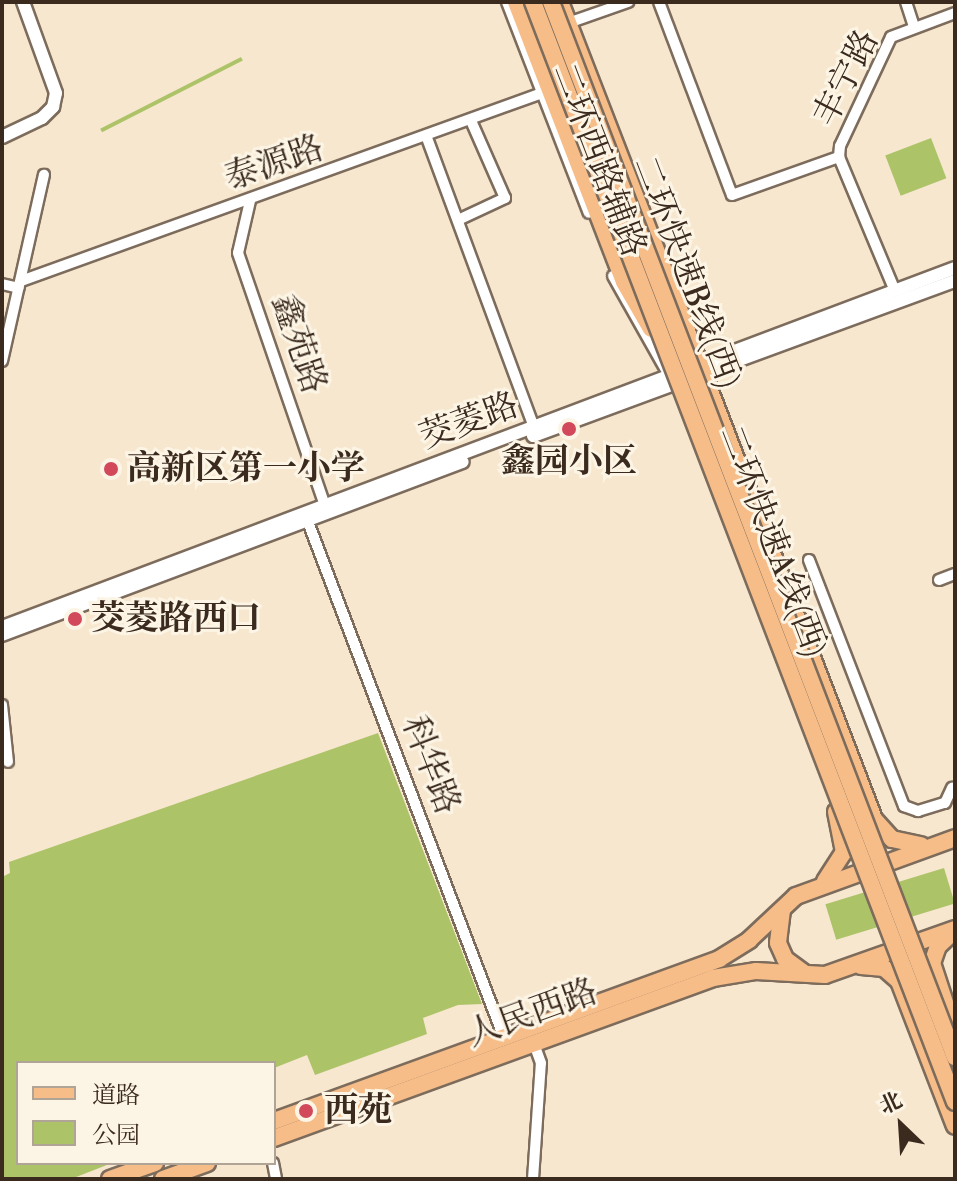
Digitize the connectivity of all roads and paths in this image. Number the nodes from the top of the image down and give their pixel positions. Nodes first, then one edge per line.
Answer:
1 (23, 2) edge
2 (507, 2) edge
3 (516, 2) edge
4 (525, 2) edge
5 (533, 2) edge
6 (551, 2) edge
7 (560, 2) edge
8 (628, 2) edge
9 (659, 2) edge
10 (906, 2) edge
11 (955, 13) edge
12 (568, 23) junction
13 (914, 26) junction
14 (542, 93) junction
15 (472, 123) junction
16 (2, 137) edge
17 (427, 138) junction
18 (839, 157) junction
19 (44, 175) dead end
20 (250, 201) junction
21 (458, 220) junction
22 (955, 268) edge
23 (955, 281) edge
24 (2, 284) edge
25 (20, 285) junction
26 (895, 291) junction
27 (651, 329) junction
28 (2, 361) edge
29 (687, 375) junction
30 (700, 409) dead end
31 (534, 427) junction
32 (324, 503) junction
33 (306, 516) junction
34 (809, 560) dead end
35 (955, 574) edge
36 (939, 580) dead end
37 (2, 627) edge
38 (2, 635) edge
39 (2, 705) edge
40 (847, 749) junction
41 (816, 761) junction
42 (8, 762) dead end
43 (952, 788) dead end
44 (945, 803) junction
45 (951, 816) dead end
46 (949, 839) edge
47 (806, 891) junction
48 (788, 902) junction
49 (955, 930) edge
50 (836, 972) junction
51 (815, 976) junction
52 (952, 1026) edge
53 (919, 1030) junction
54 (504, 1038) junction
55 (534, 1044) junction
56 (955, 1057) edge
57 (955, 1102) edge
58 (276, 1120) edge
59 (955, 1126) edge
60 (276, 1137) edge
61 (149, 1165) edge
62 (202, 1165) edge
63 (110, 1179) edge
64 (163, 1179) edge
65 (533, 1179) edge

1 - 16 street
2 - 14 street, 二环西路辅路
3 - 27 main road
4 - 27 main road
5 - 57 main road, 二环快速A线(西), bridge
6 - 56 main road, 二环快速B线(西), bridge
7 - 12 main road
8 - 12 street
9 - 18 street
10 - 13 street
11 - 13 street, 丰宁路
12 - 29 main road
13 - 18 street, 丰宁路
14 - 15 street, 泰源路
14 - 29 street, 二环西路辅路
15 - 17 street, 泰源路
15 - 21 street
17 - 20 street, 泰源路
17 - 21 street
18 - 26 street, 丰宁路
19 - 25 street
20 - 25 street, 泰源路
20 - 32 street, 鑫苑路
21 - 31 street
22 - 26 street, 茭菱路
23 - 29 street, 茭菱路
24 - 25 street
25 - 28 street
26 - 29 street, 茭菱路
27 - 29 main road
29 - 30 main road
29 - 31 street, 茭菱路
29 - 33 street, 茭菱路
29 - 40 main road
29 - 41 main road
31 - 32 street, 茭菱路
32 - 33 street, 茭菱路
33 - 37 street, 茭菱路
33 - 38 street, 茭菱路
33 - 54 street, 科华路
34 - 44 street
35 - 36 street
39 - 42 street
40 - 41 main road
40 - 46 main road
41 - 47 main road
43 - 44 street
44 - 45 street
46 - 47 main road, 人民西路
47 - 48 main road, 人民西路
48 - 51 main road
48 - 54 main road, 人民西路
49 - 50 main road, 人民西路
49 - 52 main road
50 - 51 main road, 人民西路
50 - 53 main road
51 - 55 main road, 人民西路
52 - 53 main road
53 - 59 main road
54 - 58 main road, 人民西路
55 - 60 main road, 人民西路
55 - 65 street
61 - 63 main road
62 - 64 main road

